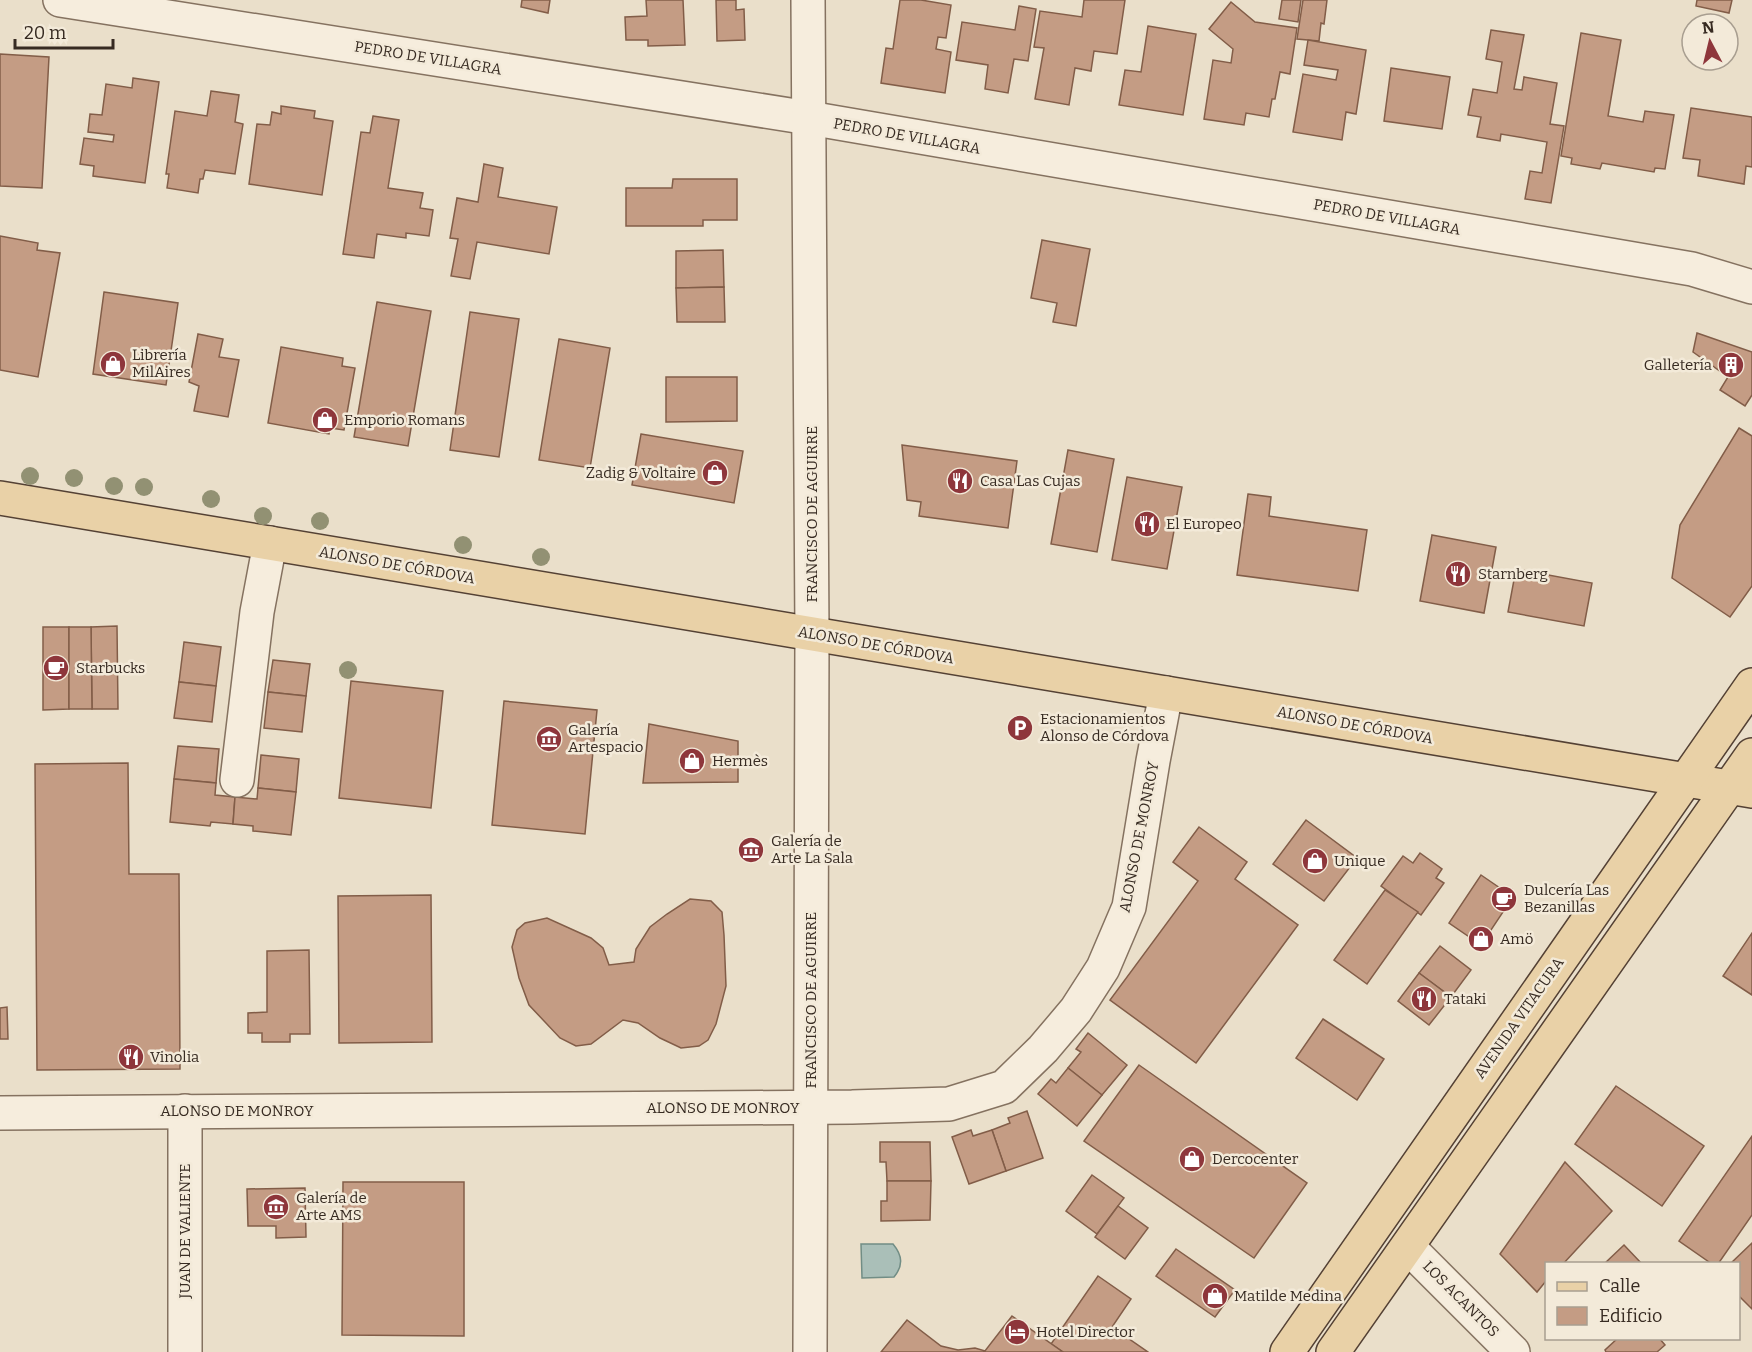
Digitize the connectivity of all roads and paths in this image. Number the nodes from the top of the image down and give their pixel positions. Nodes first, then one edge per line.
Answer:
1 (60, 0) edge
2 (808, 0) edge
3 (809, 118) junction
4 (1752, 287) edge
5 (0, 498) edge
6 (270, 543) junction
7 (812, 634) junction
8 (1752, 685) edge
9 (1166, 693) junction
10 (1752, 755) edge
11 (237, 780) dead end
12 (1685, 780) junction
13 (1740, 789) edge
14 (811, 1108) junction
15 (185, 1111) junction
16 (0, 1113) edge
17 (1408, 1247) junction
18 (185, 1352) edge
19 (810, 1352) edge
20 (1287, 1352) edge
21 (1333, 1352) edge
22 (1513, 1352) edge

1 - 3 street, PEDRO DE VILLAGRA
2 - 3 street, FRANCISCO DE AGUIRRE
3 - 4 street, PEDRO DE VILLAGRA
3 - 7 street, FRANCISCO DE AGUIRRE
5 - 6 main road, ALONSO DE CÓRDOVA
6 - 7 main road, ALONSO DE CÓRDOVA
6 - 11 street
7 - 9 main road, ALONSO DE CÓRDOVA
7 - 14 street, FRANCISCO DE AGUIRRE
8 - 12 main road, AVENIDA VITACURA
9 - 12 main road, ALONSO DE CÓRDOVA
9 - 14 street, ALONSO DE MONROY
10 - 13 main road
12 - 13 main road, ALONSO DE CÓRDOVA
12 - 20 main road, AVENIDA VITACURA
13 - 17 main road
14 - 15 street, ALONSO DE MONROY
14 - 19 street, FRANCISCO DE AGUIRRE
15 - 16 street, ALONSO DE MONROY
15 - 18 street, JUAN DE VALIENTE
17 - 21 main road
17 - 22 street, LOS ACANTOS

